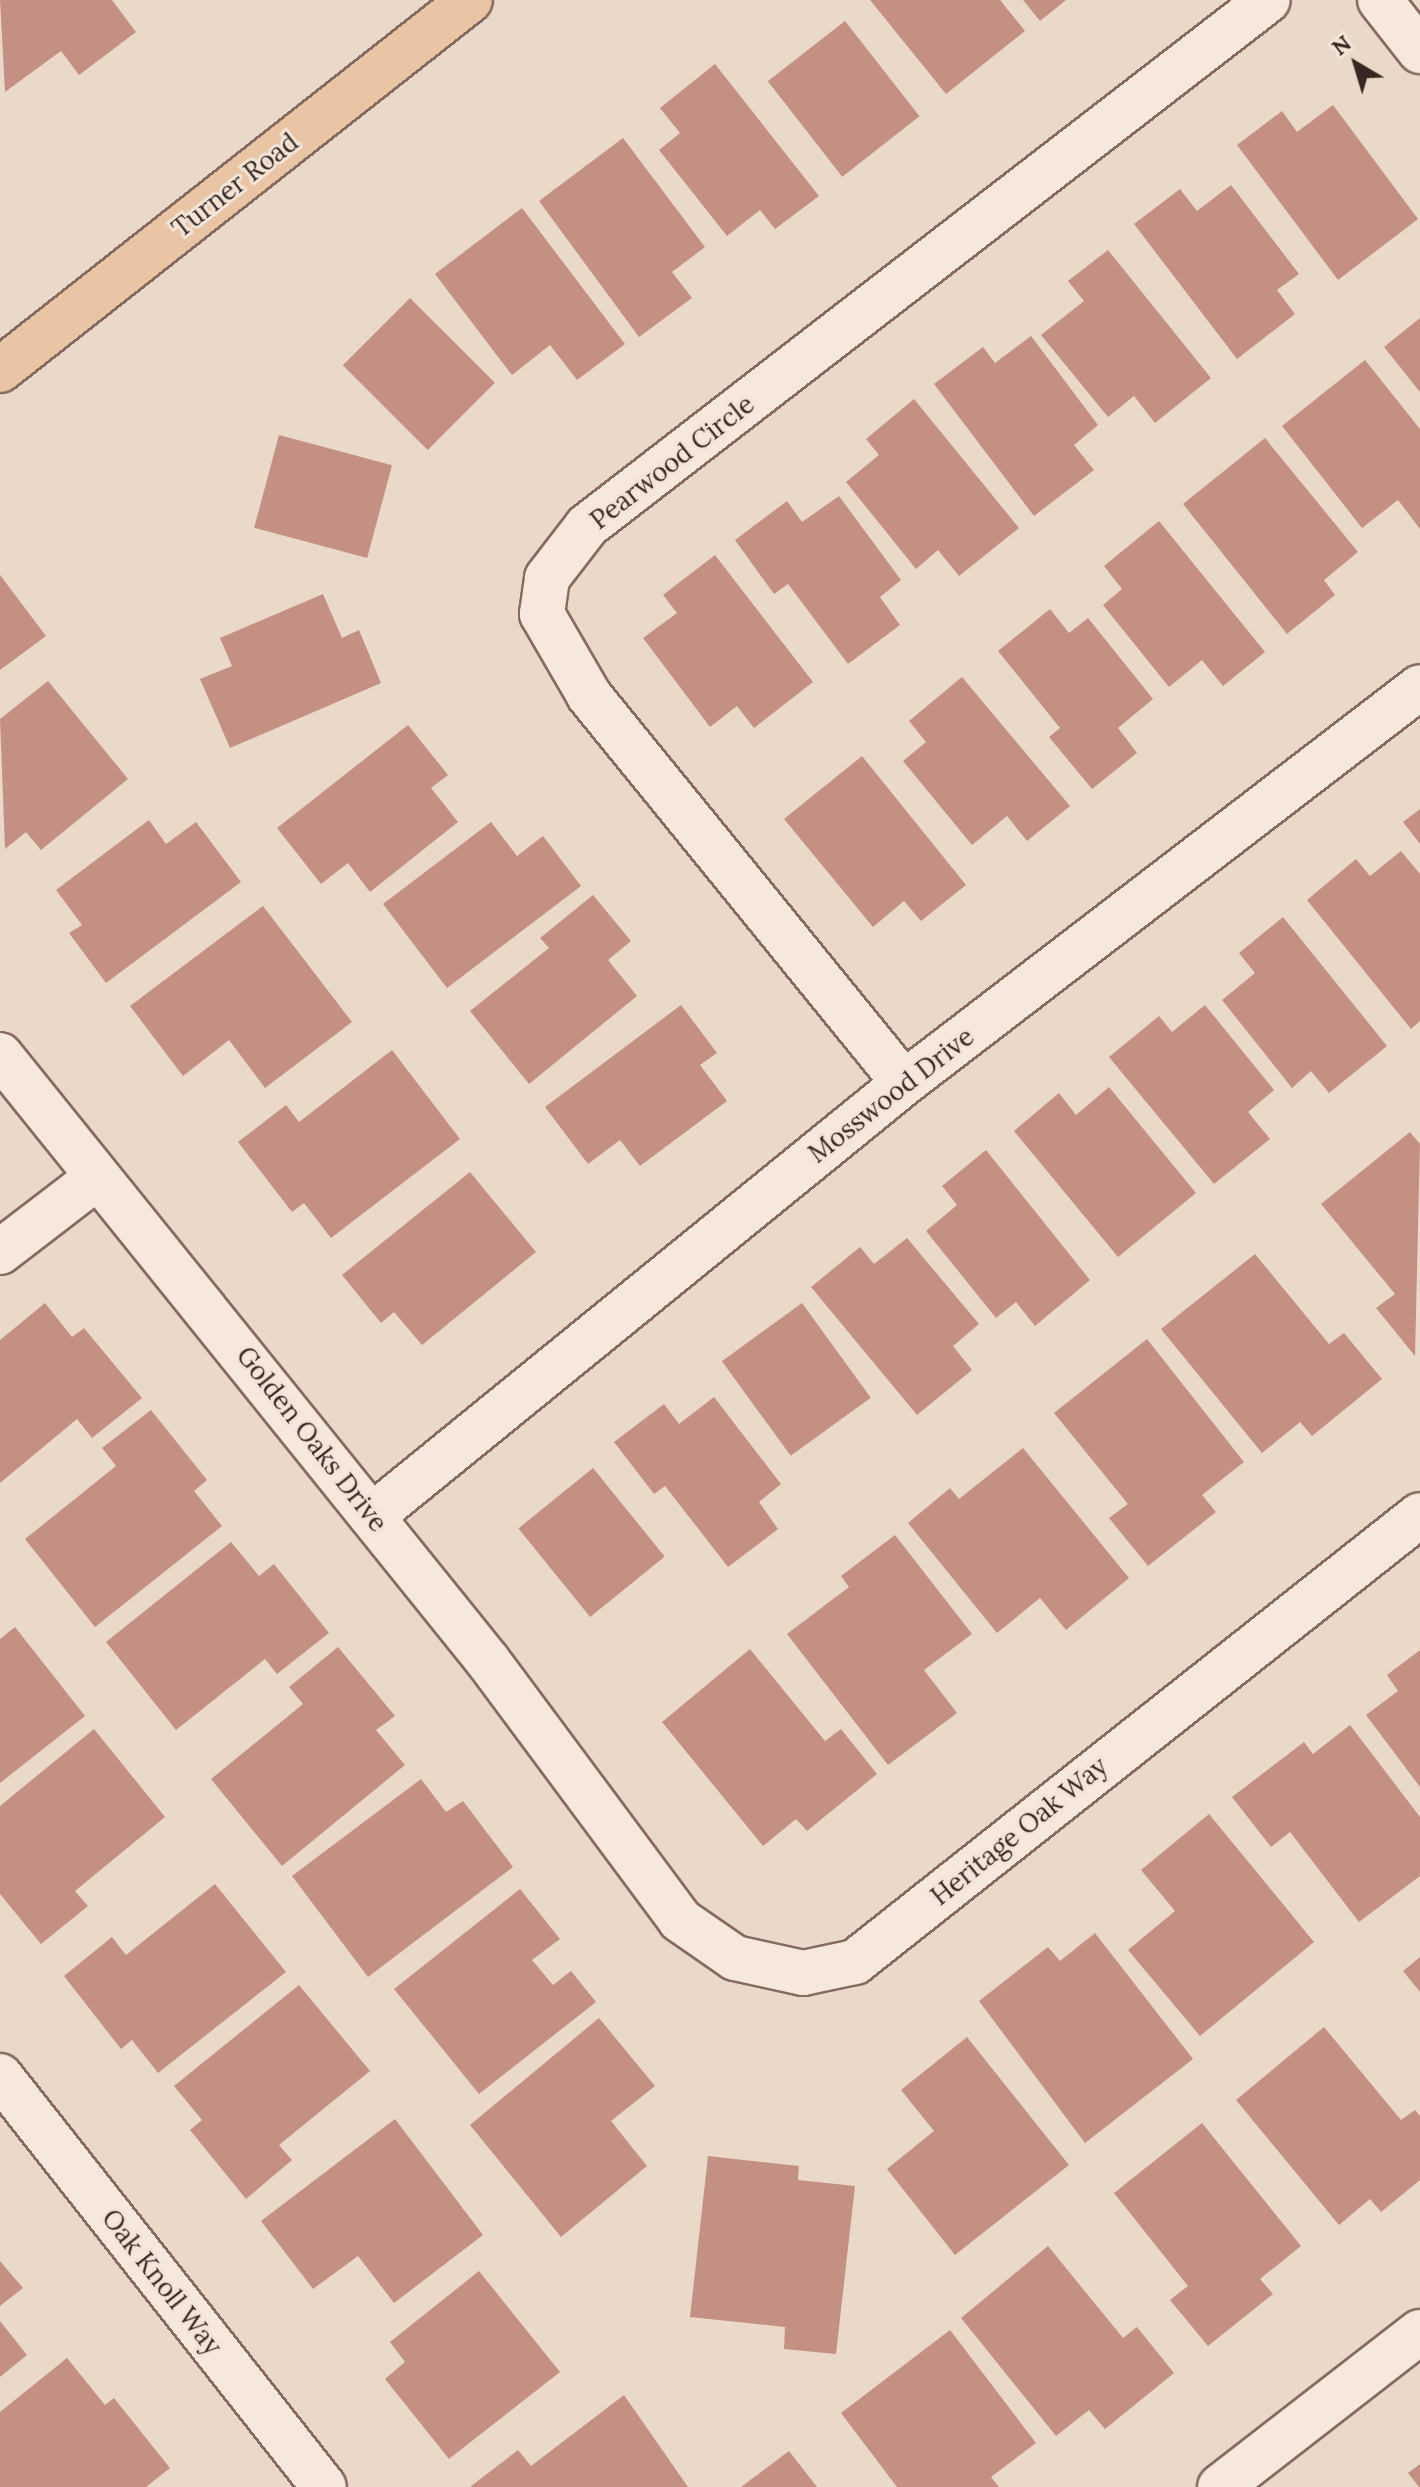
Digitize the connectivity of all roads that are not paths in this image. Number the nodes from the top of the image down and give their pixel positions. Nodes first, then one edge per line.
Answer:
1 (470, 0) edge
2 (1268, 0) edge
3 (1380, 0) edge
4 (1420, 51) edge
5 (0, 370) edge
6 (1420, 687) edge
7 (0, 1055) edge
8 (904, 1083) junction
9 (94, 1180) junction
10 (0, 1252) edge
11 (1420, 1515) edge
12 (372, 1516) junction
13 (615, 1831) joint
14 (0, 2076) edge
15 (1420, 2332) edge
16 (324, 2487) edge
17 (1220, 2487) edge

1 - 5 main road, Turner Road
2 - 8 street, Pearwood Circle
3 - 4 street
6 - 8 street, Mosswood Drive
7 - 9 street, Golden Oaks Drive
8 - 12 street, Mosswood Drive
9 - 10 street
9 - 12 street, Golden Oaks Drive
11 - 13 street, Heritage Oak Way
12 - 13 street, Golden Oaks Drive
14 - 16 street, Oak Knoll Way
15 - 17 street

